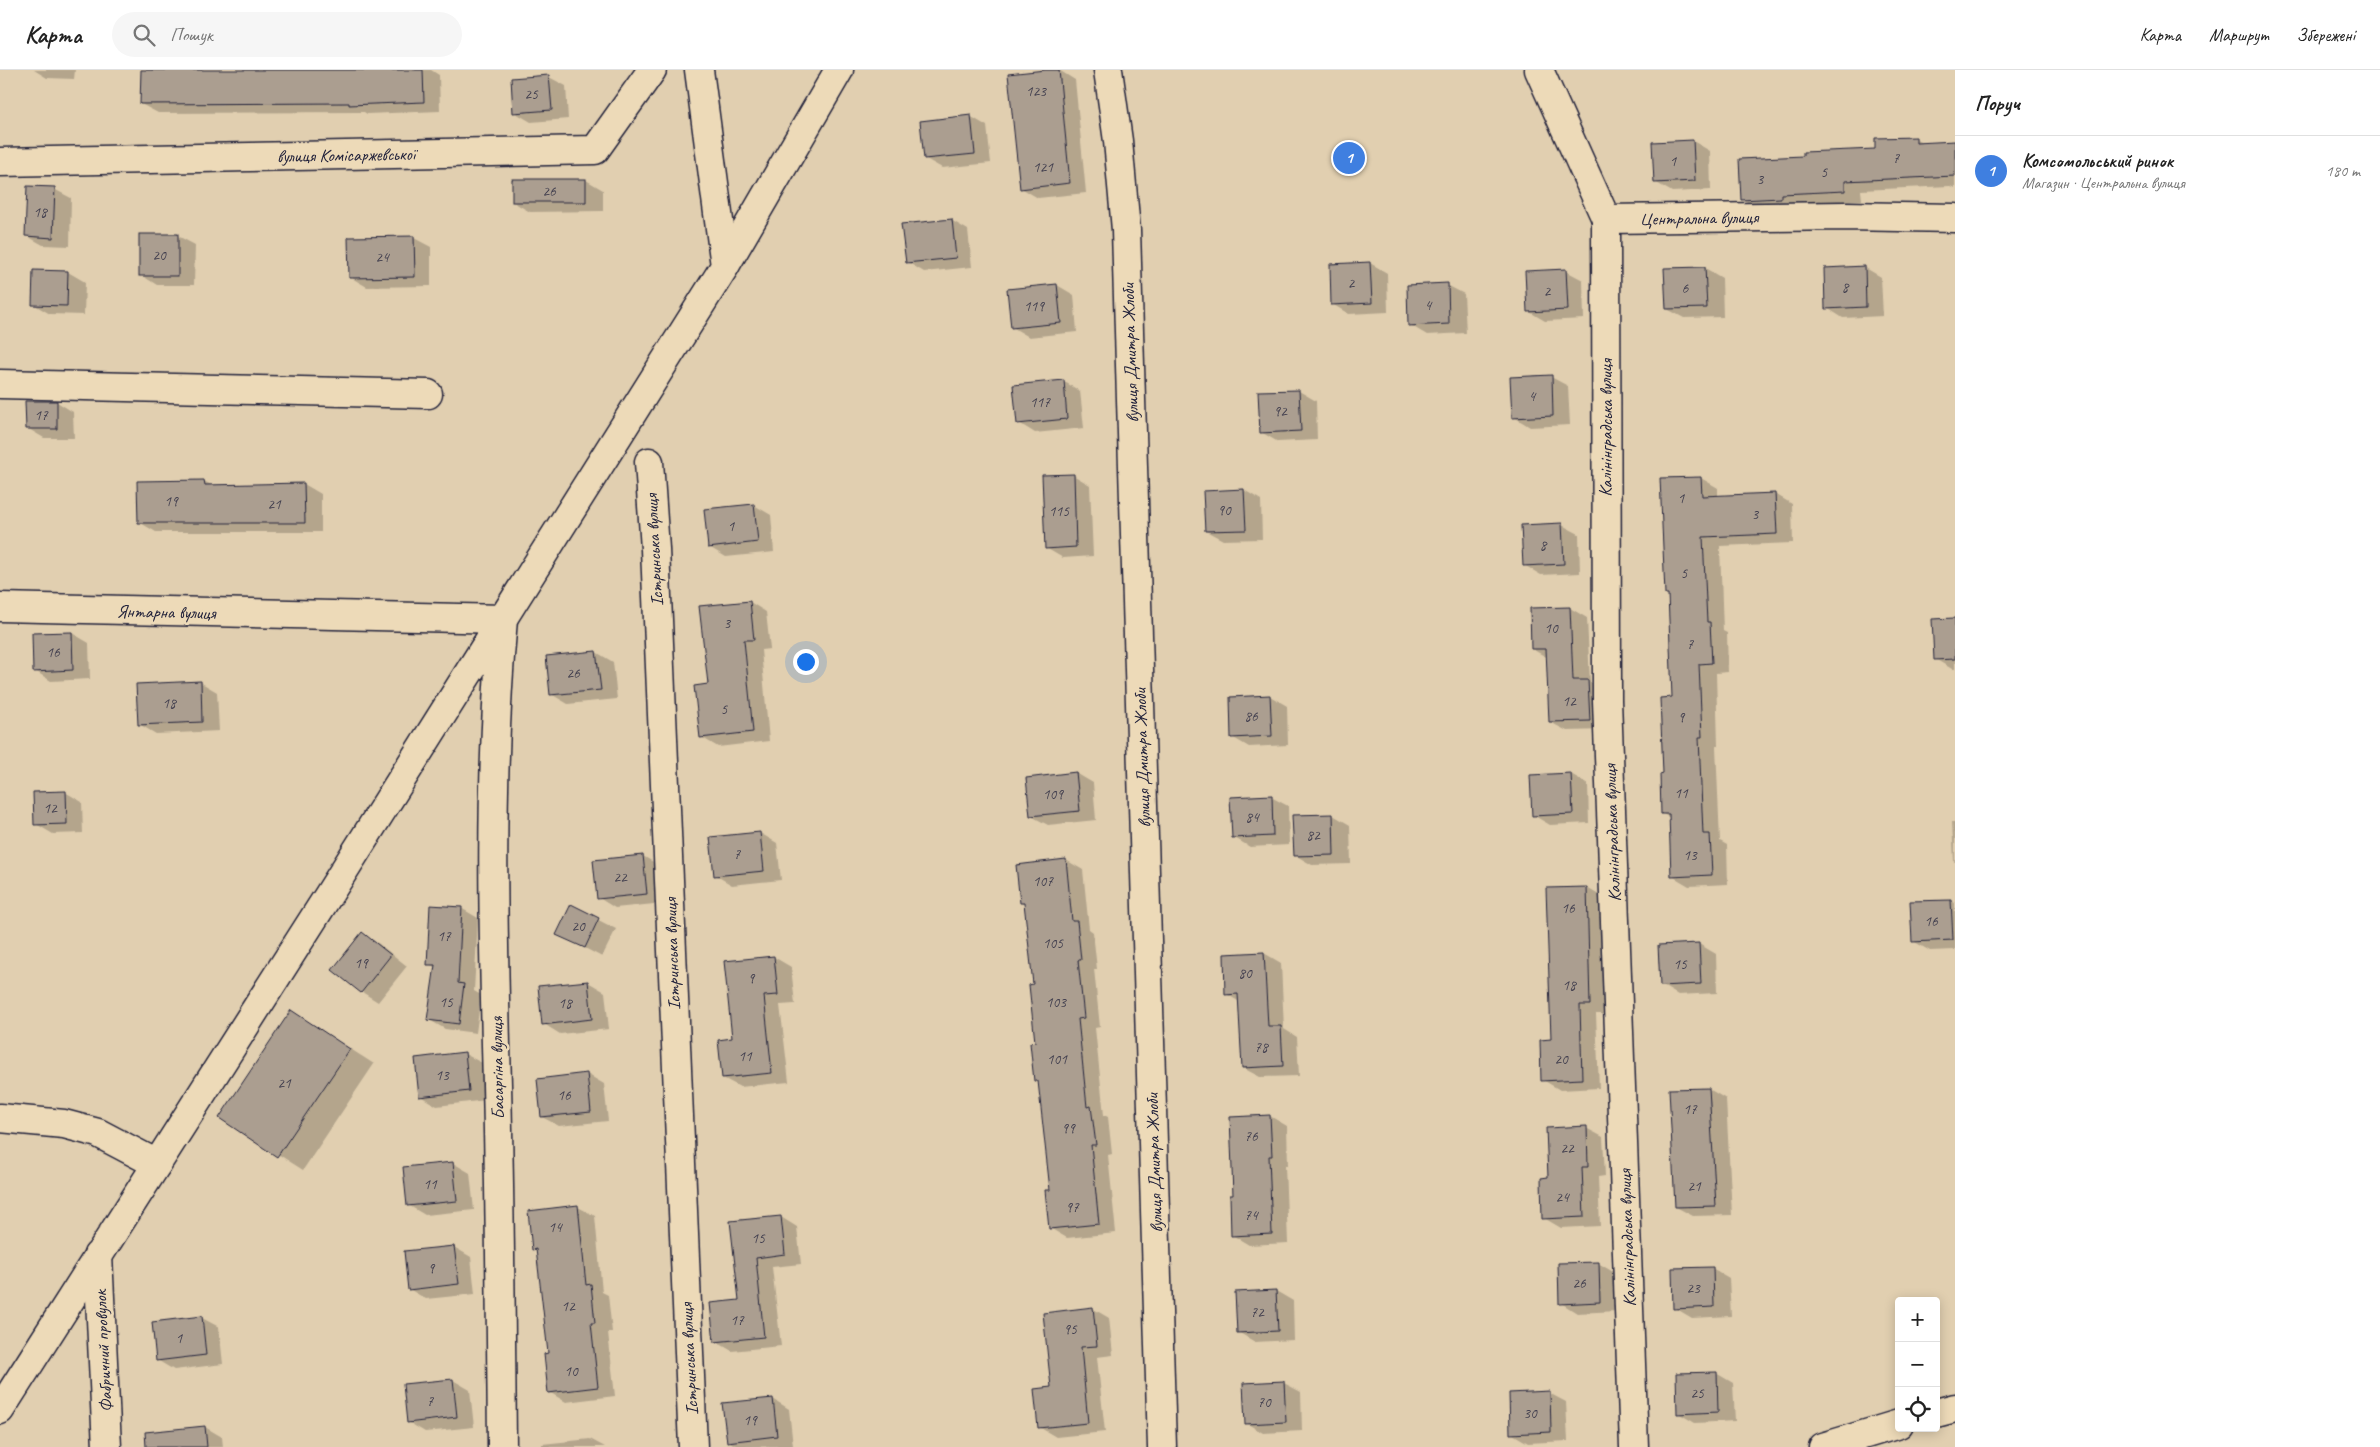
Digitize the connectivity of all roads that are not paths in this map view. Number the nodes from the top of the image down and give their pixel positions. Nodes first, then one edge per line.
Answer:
1 (652, 70) edge
2 (700, 70) edge
3 (839, 70) edge
4 (1108, 70) edge
5 (1539, 70) edge
6 (0, 162) edge
7 (1955, 218) edge
8 (1606, 219) junction
9 (725, 266) junction
10 (0, 384) edge
11 (428, 394) dead end
12 (649, 462) dead end
13 (0, 601) edge
14 (0, 608) edge
15 (502, 619) junction
16 (0, 1118) edge
17 (157, 1164) junction
18 (98, 1256) junction
19 (1955, 1408) edge
20 (0, 1410) edge
21 (1940, 1412) edge
22 (1895, 1425) edge
23 (107, 1447) edge
24 (502, 1447) edge
25 (694, 1447) edge
26 (1162, 1447) edge
27 (1634, 1447) edge
28 (1823, 1447) edge

1 - 6 street, вулиця Комісаржевської
2 - 9 street
3 - 9 street
4 - 26 street, вулиця Дмитра Жлоби
5 - 8 street
7 - 8 street, Центральна вулиця
8 - 27 street, Калінінградська вулиця
9 - 15 street
10 - 11 street
12 - 25 street, Істринська вулиця
13 - 14 street
14 - 15 street, Янтарна вулиця
15 - 17 street
15 - 24 street, Басаргіна вулиця
16 - 17 street
17 - 18 street
18 - 20 street
18 - 23 street, Фабричний провулок
19 - 21 street
22 - 28 street

